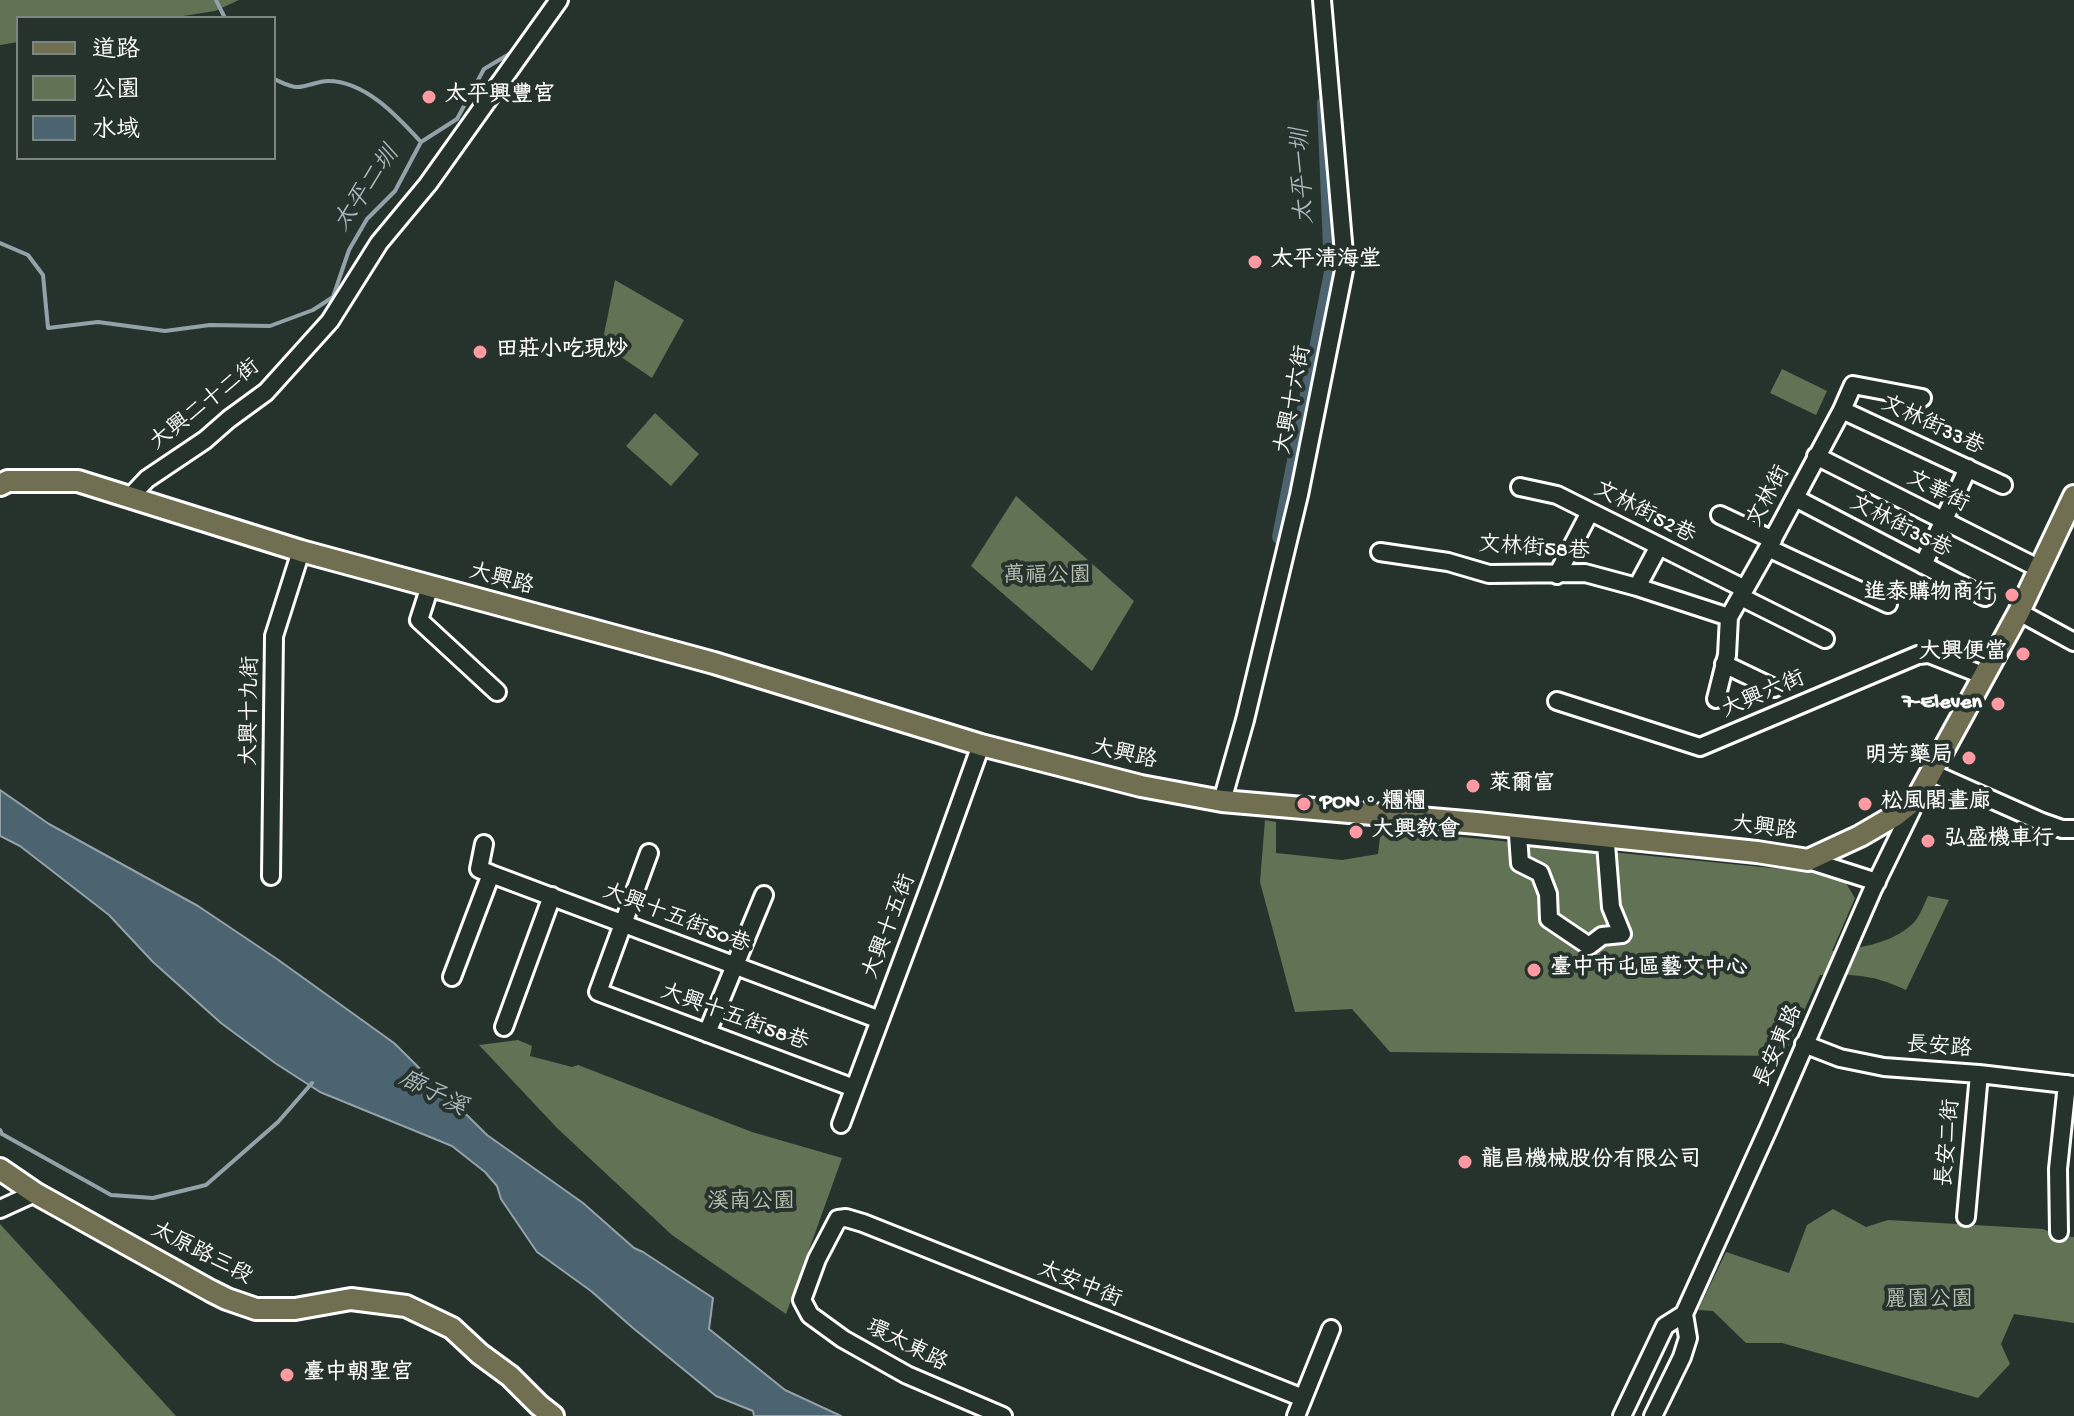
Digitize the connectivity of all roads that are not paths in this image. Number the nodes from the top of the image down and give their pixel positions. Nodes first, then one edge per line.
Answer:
1 (559, 0) edge
2 (1322, 0) edge
3 (1922, 398) dead end
4 (1842, 410) junction
5 (1816, 456) junction
6 (1968, 468) junction
7 (0, 485) edge
8 (2003, 485) dead end
9 (1520, 487) dead end
10 (131, 496) junction
11 (2074, 496) edge
12 (1795, 498) junction
13 (1590, 512) junction
14 (1720, 515) dead end
15 (1943, 521) junction
16 (1770, 544) junction
17 (1659, 546) junction
18 (301, 551) junction
19 (1380, 552) dead end
20 (1923, 565) junction
21 (2038, 568) junction
22 (1557, 575) junction
23 (430, 586) junction
24 (1637, 587) junction
25 (1743, 593) junction
26 (1985, 597) dead end
27 (1888, 604) dead end
28 (2019, 612) junction
29 (1729, 617) junction
30 (1825, 639) dead end
31 (2074, 642) edge
32 (1724, 664) junction
33 (1985, 676) junction
34 (1774, 688) dead end
35 (497, 692) dead end
36 (1716, 699) dead end
37 (1557, 701) dead end
38 (981, 745) junction
39 (1932, 773) junction
40 (1917, 798) junction
41 (1222, 801) junction
42 (2074, 829) edge
43 (484, 844) dead end
44 (649, 853) dead end
45 (1808, 860) junction
46 (491, 874) junction
47 (271, 876) dead end
48 (1877, 882) junction
49 (764, 895) dead end
50 (552, 896) junction
51 (1549, 919) joint
52 (623, 923) junction
53 (734, 966) junction
54 (452, 977) dead end
55 (880, 1020) junction
56 (504, 1027) dead end
57 (707, 1033) junction
58 (1804, 1044) junction
59 (1979, 1074) junction
60 (2070, 1085) edge
61 (854, 1088) junction
62 (841, 1124) dead end
63 (0, 1169) edge
64 (2066, 1170) edge
65 (35, 1193) junction
66 (0, 1209) edge
67 (1966, 1217) dead end
68 (838, 1219) joint
69 (2059, 1232) dead end
70 (1684, 1314) junction
71 (1331, 1329) dead end
72 (480, 1354) junction
73 (1303, 1398) junction
74 (537, 1416) edge
75 (553, 1416) edge
76 (1003, 1416) edge
77 (1296, 1416) edge
78 (1622, 1416) edge
79 (1653, 1416) edge

1 - 10 street, 大興二十二街
2 - 41 street, 大興十六街
3 - 4 street, 文林街
4 - 5 street, 文林街
4 - 6 street, 文林街33巷
5 - 12 street, 文林街
5 - 15 street, 文華街
6 - 8 street, 文林街33巷
6 - 15 street
7 - 10 main road, 大興路
9 - 13 street, 文林街52巷
10 - 18 main road, 大興路
11 - 21 main road, 大興路
12 - 16 street, 文林街
12 - 20 street, 文林街35巷
13 - 17 street, 文林街52巷
13 - 22 street
14 - 16 street
15 - 20 street
15 - 21 street, 文華街
16 - 25 street, 文林街
16 - 27 street
17 - 24 street
17 - 25 street, 文林街52巷
18 - 23 main road, 大興路
18 - 47 street, 大興十九街
19 - 22 street, 文林街58巷
20 - 26 street, 文林街35巷
21 - 28 main road, 大興路
22 - 24 street, 文林街58巷
23 - 35 street
23 - 38 main road, 大興路
24 - 29 street, 文林街58巷
25 - 29 street, 文林街
25 - 30 street, 文林街52巷
28 - 31 street
28 - 33 main road, 大興路
29 - 32 street, 文林街
32 - 34 street
32 - 36 street, 文林街
33 - 37 street, 大興六街
33 - 39 main road, 大興路
38 - 41 main road, 大興路
38 - 55 street, 大興十五街
39 - 40 main road, 大興路
39 - 42 street
40 - 45 main road, 大興路
40 - 48 street, 長安東路
41 - 45 main road, 大興路
43 - 46 street
44 - 52 street
45 - 48 street
46 - 50 street, 大興十五街50巷
46 - 54 street
48 - 58 street, 長安東路
49 - 53 street
50 - 52 street, 大興十五街50巷
50 - 56 street
51 - 51 street
52 - 53 street, 大興十五街50巷
52 - 57 street, 大興十五街58巷
53 - 55 street, 大興十五街50巷
53 - 57 street
55 - 61 street, 大興十五街
57 - 61 street, 大興十五街58巷
58 - 59 street, 長安路
58 - 70 street, 長安東路
59 - 60 street, 長安路
59 - 67 street, 長安二街
60 - 64 street
61 - 62 street, 大興十五街
63 - 65 main road, 太原路三段
64 - 69 street
65 - 66 street
65 - 72 main road, 太原路三段
68 - 73 street, 太安中街
68 - 76 street, 環太東路
70 - 78 street
70 - 79 street
71 - 73 street
72 - 74 main road, 太原路三段
72 - 75 main road, 太原路三段
73 - 77 street

